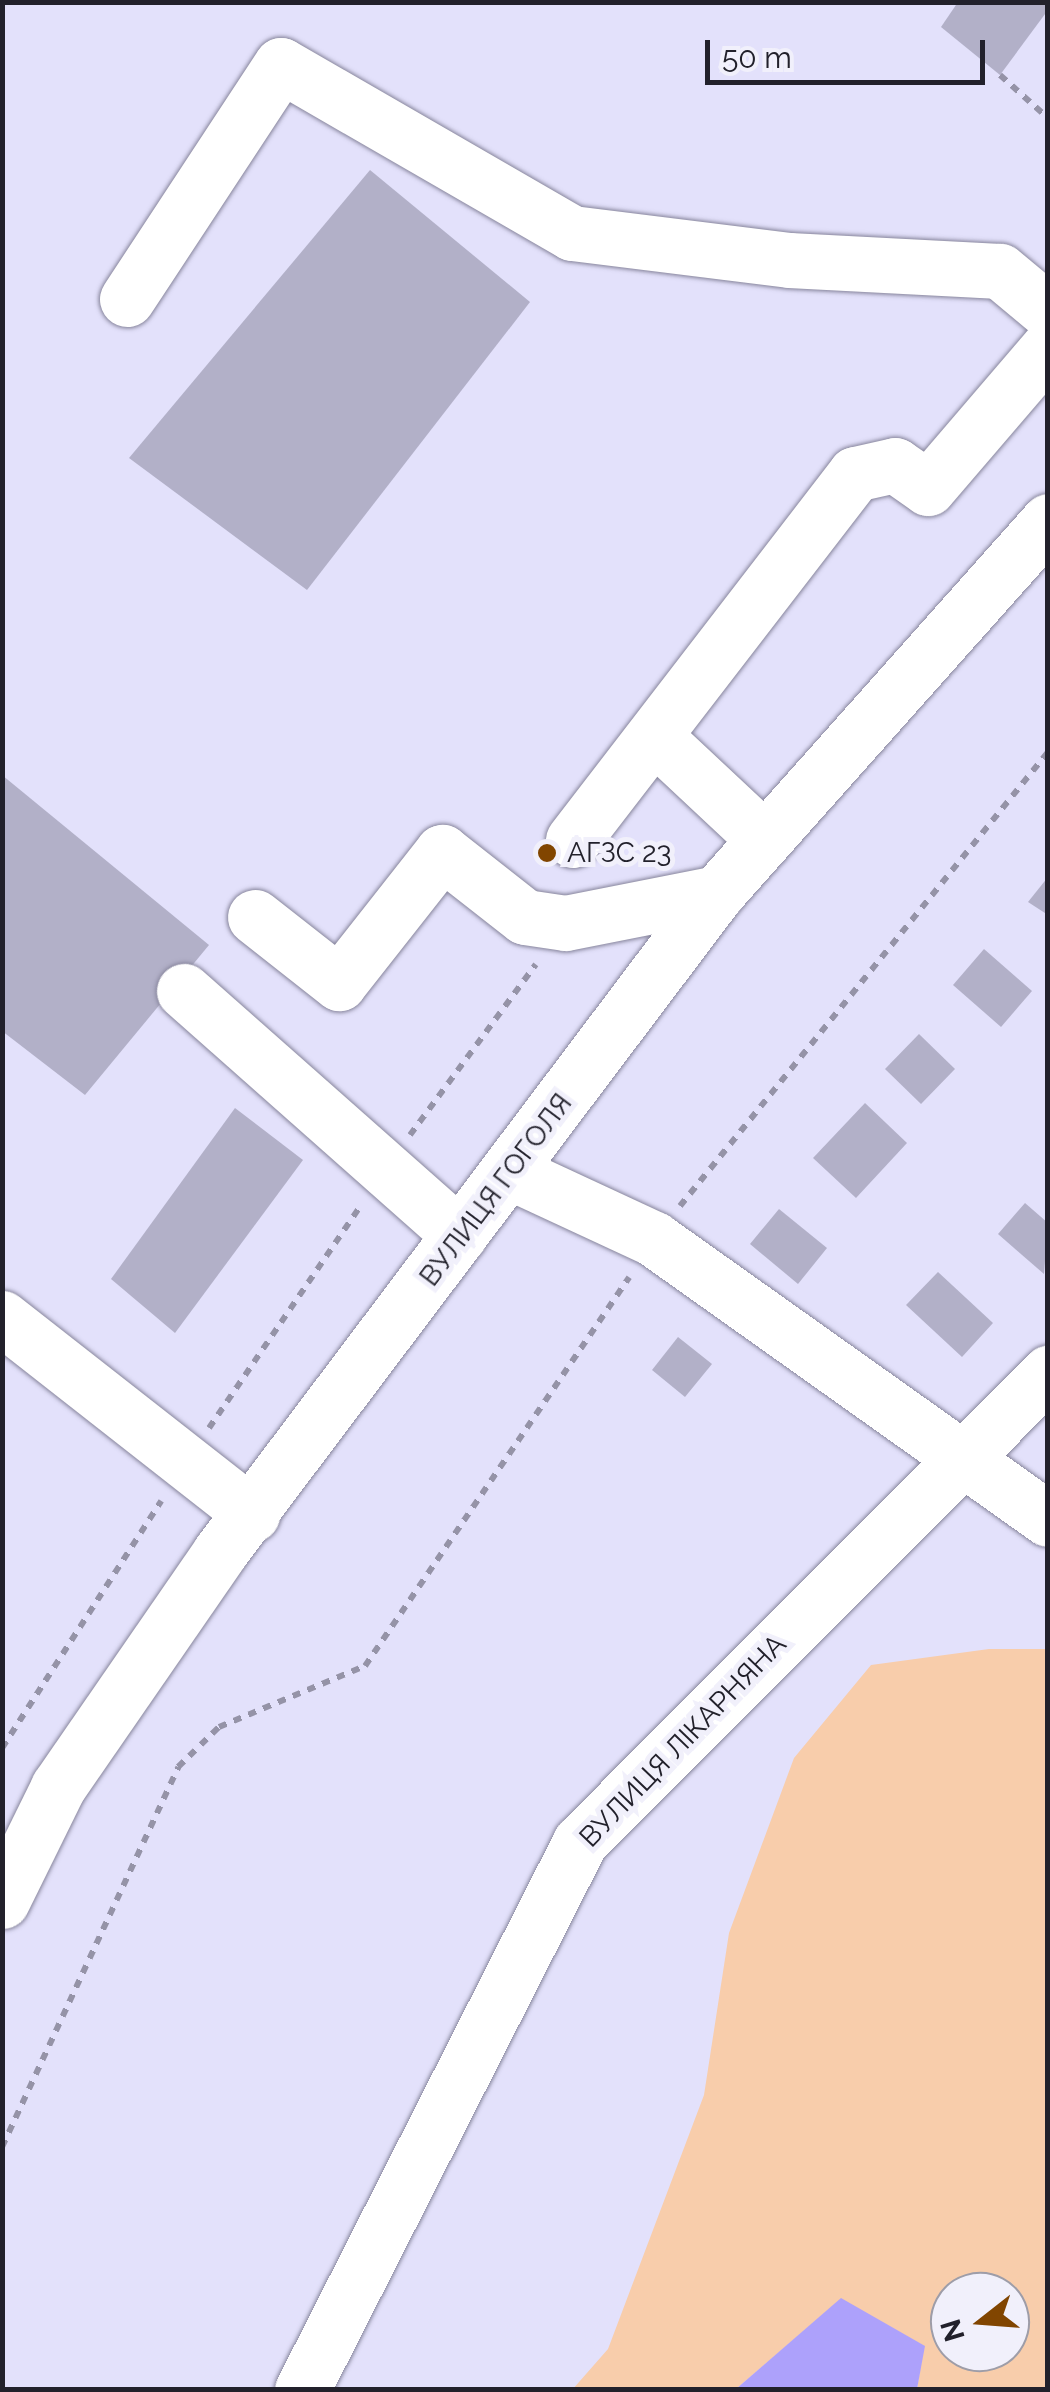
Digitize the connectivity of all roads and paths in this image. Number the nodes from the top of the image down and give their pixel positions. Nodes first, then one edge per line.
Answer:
1 (1000, 75) dead end
2 (1048, 118) edge
3 (127, 298) dead end
4 (1048, 311) edge
5 (1048, 348) edge
6 (1048, 522) edge
7 (655, 737) junction
8 (1048, 752) edge
9 (762, 837) junction
10 (573, 840) dead end
11 (717, 893) junction
12 (256, 917) dead end
13 (566, 923) junction
14 (184, 990) dead end
15 (386, 1168) junction
16 (512, 1174) junction
17 (460, 1235) junction
18 (654, 1239) junction
19 (2, 1318) edge
20 (1048, 1372) edge
21 (962, 1458) junction
22 (186, 1462) junction
23 (252, 1514) junction
24 (1048, 1519) edge
25 (2, 1748) edge
26 (17, 1836) edge
27 (2, 1901) edge
28 (2, 2148) edge
29 (302, 2390) edge

1 - 2 path
3 - 4 street
5 - 7 street
6 - 9 street, ВУЛИЦЯ ГОГОЛЯ
7 - 9 street
7 - 10 street
8 - 18 path
9 - 11 street, ВУЛИЦЯ ГОГОЛЯ
11 - 13 street
11 - 16 street, ВУЛИЦЯ ГОГОЛЯ
12 - 13 street
13 - 15 path
14 - 15 street
15 - 17 street
15 - 22 path
16 - 17 street, ВУЛИЦЯ ГОГОЛЯ
16 - 18 street
17 - 23 street, ВУЛИЦЯ ГОГОЛЯ
18 - 21 street
18 - 28 path
19 - 22 street
20 - 21 street, ВУЛИЦЯ ЛІКАРНЯНА
21 - 24 street
21 - 29 street, ВУЛИЦЯ ЛІКАРНЯНА
22 - 23 street
22 - 25 path
23 - 26 street, ВУЛИЦЯ ГОГОЛЯ
26 - 27 street, ВУЛИЦЯ ГОГОЛЯ

